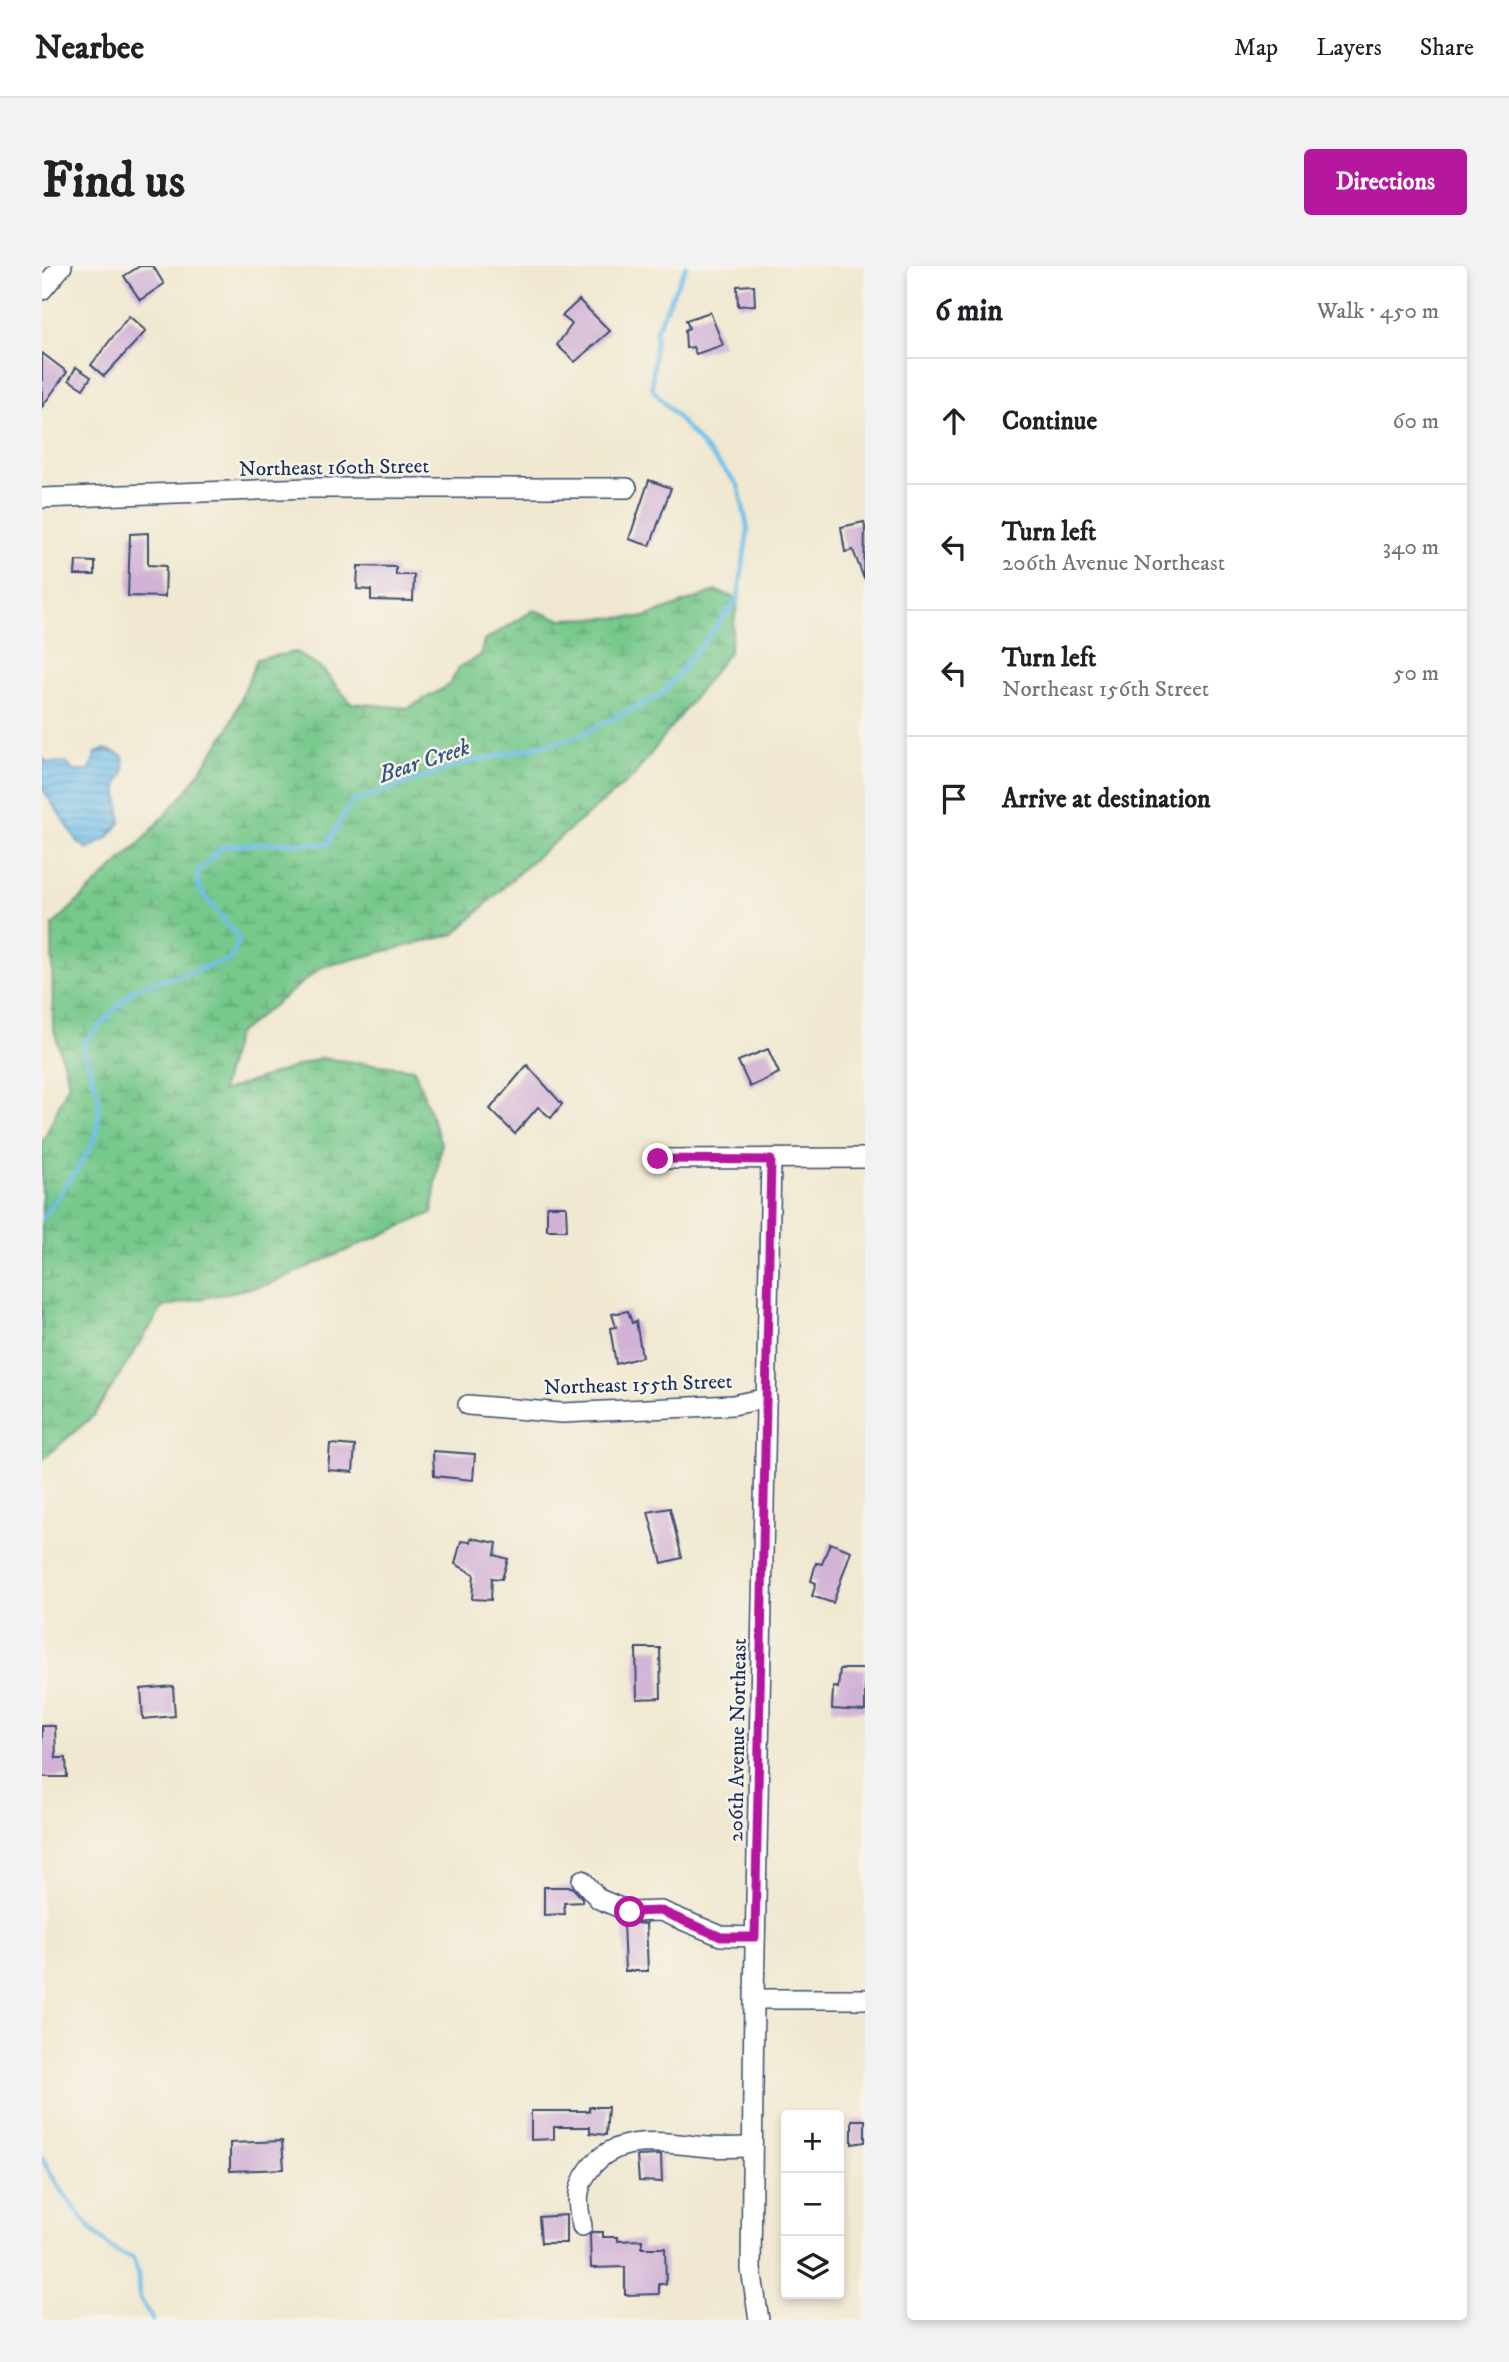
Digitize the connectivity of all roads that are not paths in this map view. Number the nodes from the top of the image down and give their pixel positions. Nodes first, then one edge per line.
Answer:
1 (62, 266) edge
2 (42, 290) edge
3 (627, 488) dead end
4 (42, 498) edge
5 (865, 1158) edge
6 (658, 1159) dead end
7 (771, 1160) junction
8 (766, 1398) junction
9 (468, 1405) dead end
10 (582, 1880) dead end
11 (755, 1937) junction
12 (754, 1999) junction
13 (865, 2000) edge
14 (752, 2147) junction
15 (582, 2226) dead end
16 (759, 2320) edge

1 - 2 street
3 - 4 street, Northeast 160th Street
5 - 7 street
6 - 7 street
7 - 8 street, 206th Avenue Northeast
8 - 9 street, Northeast 155th Street
8 - 11 street, 206th Avenue Northeast
10 - 11 street
11 - 12 street, 206th Avenue Northeast
12 - 13 street
12 - 14 street, 206th Avenue Northeast
14 - 15 street
14 - 16 street, 206th Avenue Northeast

